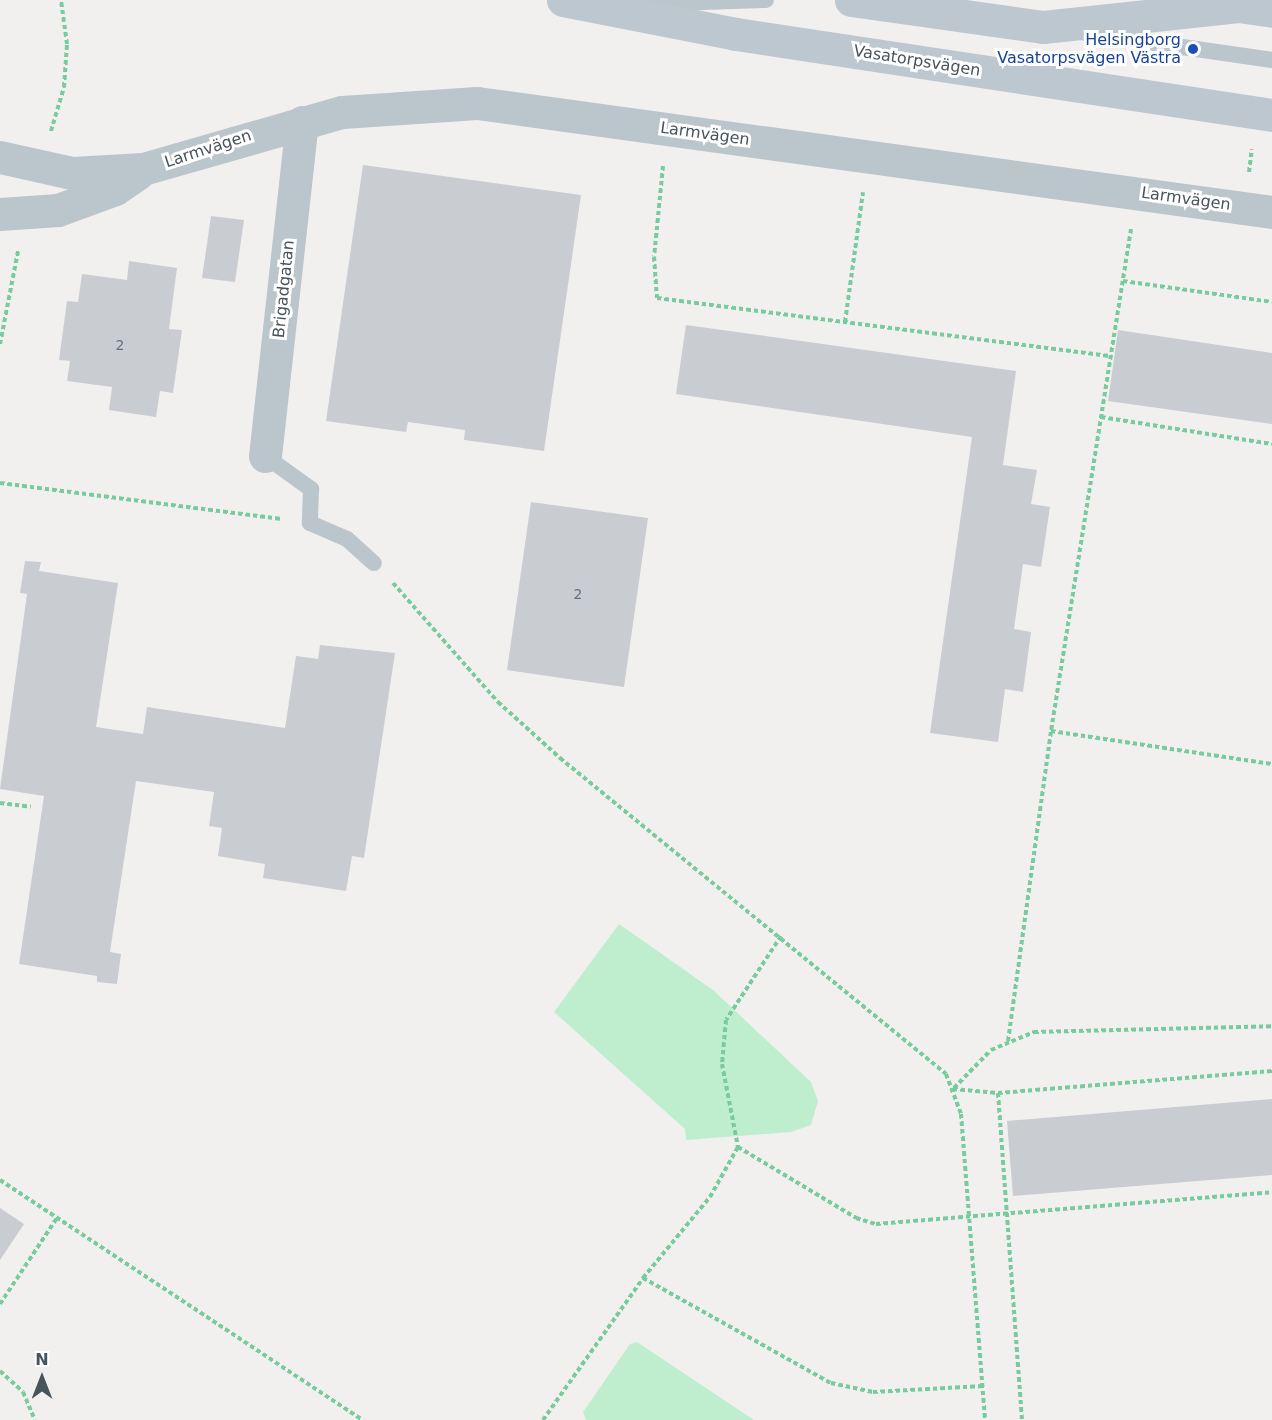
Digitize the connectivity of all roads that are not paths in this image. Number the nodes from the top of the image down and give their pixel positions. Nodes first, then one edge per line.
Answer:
1 (562, 0) edge
2 (766, 0) edge
3 (851, 0) edge
4 (600, 6) junction
5 (1272, 11) edge
6 (1042, 27) junction
7 (1272, 60) edge
8 (1272, 115) edge
9 (302, 122) junction
10 (0, 157) edge
11 (143, 169) junction
12 (1272, 212) edge
13 (13, 214) edge
14 (265, 456) joint
15 (374, 563) road end

1 - 4 main road, Vasatorpsvägen
2 - 4 lane
3 - 6 main road
4 - 8 main road, Vasatorpsvägen
5 - 6 main road
6 - 7 lane
9 - 11 street, Larmvägen
9 - 12 street, Larmvägen
9 - 14 street, Brigadgatan
10 - 11 street, Larmvägen
11 - 13 street, Larmvägen
14 - 15 lane

